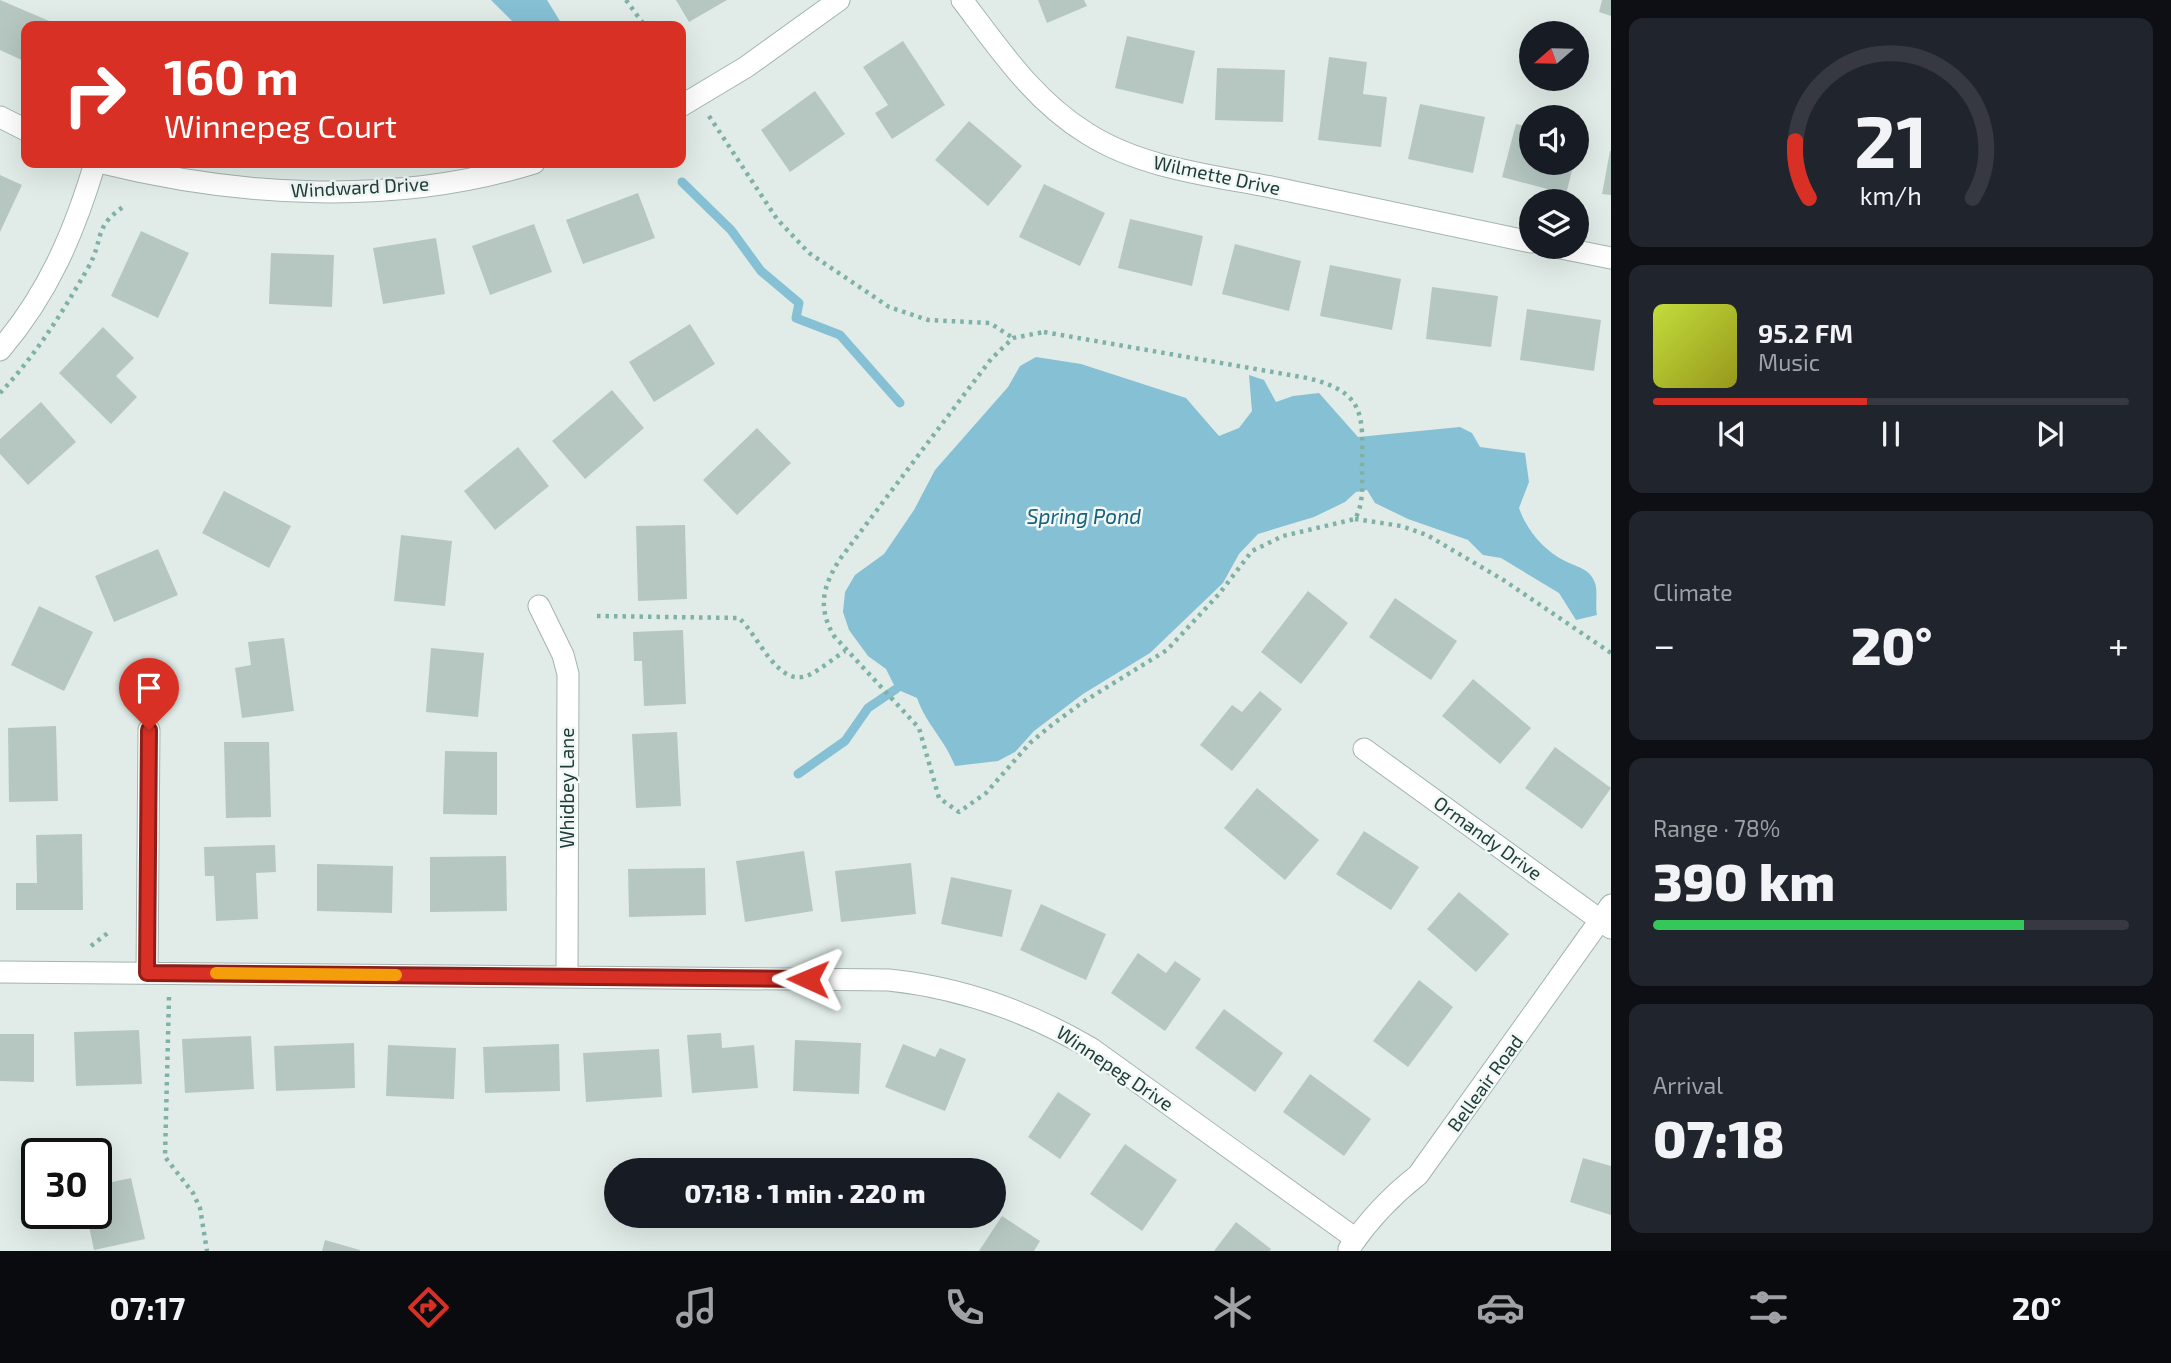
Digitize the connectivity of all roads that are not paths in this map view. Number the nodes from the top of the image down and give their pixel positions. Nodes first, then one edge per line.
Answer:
1 (839, 0) edge
2 (962, 0) edge
3 (686, 103) edge
4 (0, 117) edge
5 (21, 128) edge
6 (93, 168) edge
7 (130, 168) edge
8 (518, 168) edge
9 (1519, 239) edge
10 (1589, 254) edge
11 (1611, 258) edge
12 (0, 350) edge
13 (539, 606) dead end
14 (149, 730) dead end
15 (1364, 749) dead end
16 (1608, 918) edge
17 (0, 972) edge
18 (147, 973) junction
19 (567, 976) junction
20 (1352, 1245) edge

1 - 3 street
2 - 9 street, Wilmette Drive
4 - 5 street
6 - 12 street
7 - 8 street, Windward Drive
10 - 11 street
13 - 19 street, Whidbey Lane
14 - 18 street
15 - 16 street, Ormandy Drive
16 - 20 street, Belleair Road
17 - 18 street, Winnepeg Drive
18 - 19 street, Winnepeg Drive
19 - 20 street, Winnepeg Drive

